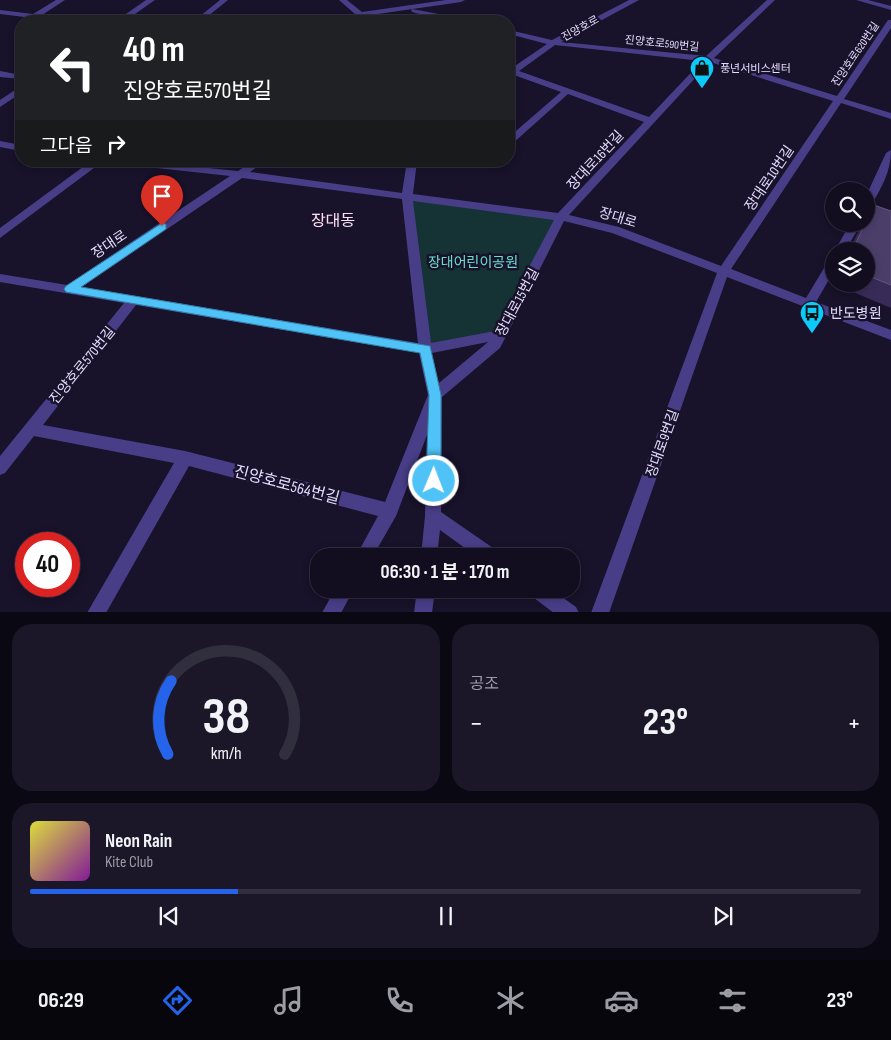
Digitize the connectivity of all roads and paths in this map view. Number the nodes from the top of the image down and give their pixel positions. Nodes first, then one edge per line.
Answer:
1 (61, 0) edge
2 (151, 0) edge
3 (224, 0) edge
4 (343, 0) edge
5 (462, 0) edge
6 (635, 0) edge
7 (771, 0) edge
8 (860, 0) edge
9 (891, 8) edge
10 (395, 9) junction
11 (0, 12) edge
12 (26, 15) edge
13 (37, 15) edge
14 (129, 15) edge
15 (205, 15) edge
16 (358, 15) edge
17 (372, 15) edge
18 (439, 15) edge
19 (891, 22) edge
20 (515, 34) edge
21 (552, 43) junction
22 (708, 59) junction
23 (515, 70) edge
24 (0, 74) edge
25 (515, 74) edge
26 (15, 76) edge
27 (567, 91) junction
28 (15, 93) edge
29 (838, 99) junction
30 (0, 104) edge
31 (891, 116) edge
32 (650, 121) junction
33 (515, 137) edge
34 (0, 144) edge
35 (15, 147) edge
36 (891, 153) edge
37 (90, 167) edge
38 (189, 167) edge
39 (250, 167) edge
40 (411, 167) edge
41 (239, 174) junction
42 (875, 190) edge
43 (407, 196) junction
44 (561, 217) junction
45 (0, 234) edge
46 (723, 272) junction
47 (825, 276) edge
48 (0, 278) edge
49 (70, 289) junction
50 (133, 301) junction
51 (809, 304) junction
52 (500, 335) junction
53 (891, 336) edge
54 (425, 349) junction
55 (435, 395) junction
56 (30, 429) junction
57 (185, 458) junction
58 (0, 468) edge
59 (390, 511) junction
60 (433, 516) junction
61 (369, 548) edge
62 (430, 548) edge
63 (479, 548) edge
64 (340, 598) edge
65 (425, 598) edge
66 (549, 598) edge
67 (96, 612) edge
68 (331, 612) edge
69 (423, 612) edge
70 (570, 612) edge
71 (600, 612) edge

1 - 13 street
2 - 14 street
3 - 15 street
4 - 16 street
5 - 10 street
6 - 21 street, 진양호로
7 - 22 street, 장대로16번길
8 - 9 street
10 - 17 street
10 - 18 street
11 - 12 street
19 - 29 street, 진양호로620번길
20 - 21 street, 진양호로590번길
21 - 22 street, 진양호로590번길
21 - 23 street, 진양호로
22 - 29 street, 진양호로590번길
22 - 32 street, 장대로16번길
24 - 26 street
25 - 27 street, 장대로16번길
27 - 32 street, 장대로16번길
27 - 33 street
28 - 30 street
29 - 31 street, 진양호로590번길
29 - 46 street, 장대로10번길
32 - 44 street, 장대로16번길
34 - 35 street
36 - 42 street
37 - 45 street
38 - 41 street, 장대로
39 - 41 street, 장대로
40 - 43 street
41 - 43 street, 장대로
41 - 49 street, 장대로
43 - 44 street, 장대로
43 - 54 street
44 - 46 street, 장대로
44 - 52 street, 장대로15번길
46 - 51 street, 장대로
46 - 71 street, 장대로9번길
47 - 51 street
48 - 49 street
49 - 50 street
50 - 54 street
50 - 56 street, 진양호로570번길
51 - 53 street, 장대로
52 - 54 street
52 - 55 street, 장대로15번길
54 - 55 street
55 - 59 street
55 - 60 street
56 - 57 street, 진양호로564번길
56 - 58 street
57 - 59 street, 진양호로564번길
57 - 67 street
59 - 61 street
60 - 62 street
60 - 63 street
64 - 68 street
65 - 69 street
66 - 70 street

